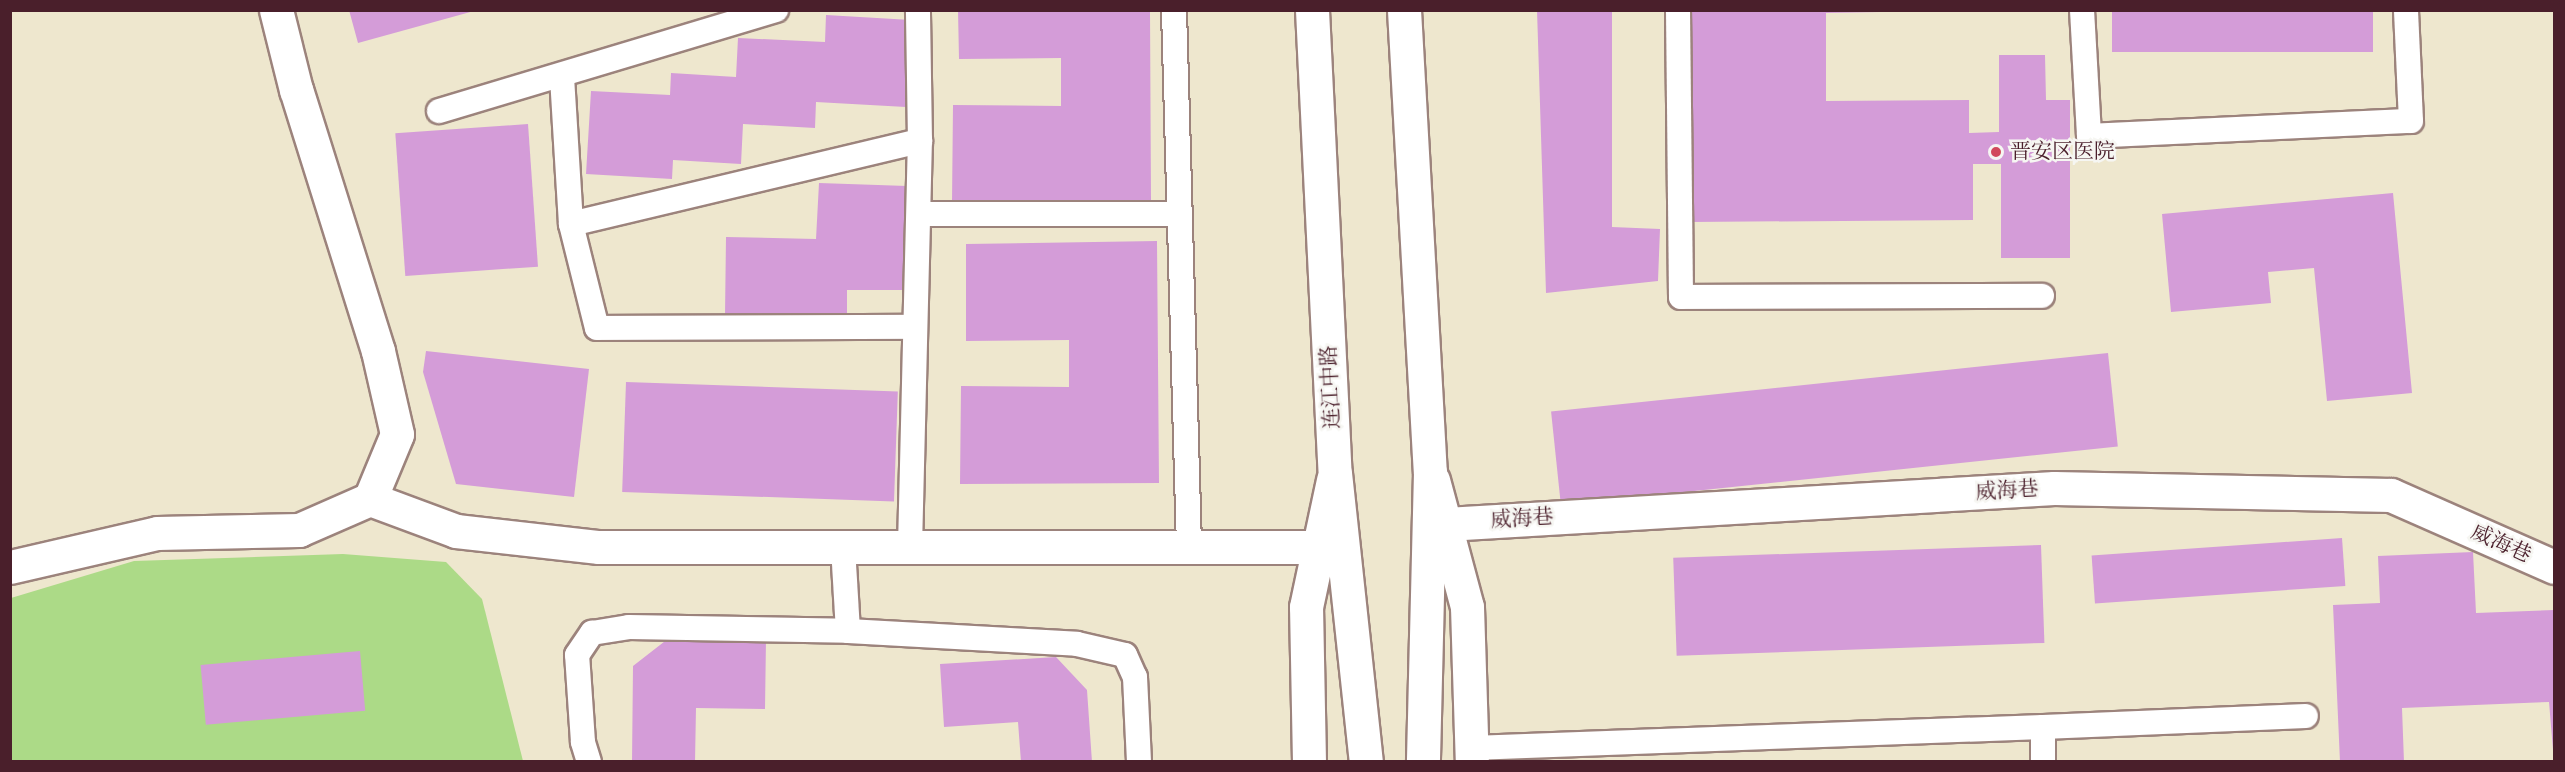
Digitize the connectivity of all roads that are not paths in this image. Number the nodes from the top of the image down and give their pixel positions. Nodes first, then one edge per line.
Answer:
1 (276, 10) edge
2 (776, 10) edge
3 (918, 10) edge
4 (1174, 10) edge
5 (1312, 10) edge
6 (1404, 10) edge
7 (1678, 10) edge
8 (2082, 10) edge
9 (2406, 10) edge
10 (562, 76) junction
11 (439, 111) dead end
12 (920, 141) junction
13 (919, 214) junction
14 (1180, 214) junction
15 (571, 224) junction
16 (2042, 296) dead end
17 (915, 327) junction
18 (1335, 472) junction
19 (1430, 472) junction
20 (370, 499) junction
21 (1446, 524) junction
22 (843, 548) junction
23 (910, 548) junction
24 (1189, 548) junction
25 (1319, 548) junction
26 (10, 567) edge
27 (2554, 567) edge
28 (848, 631) junction
29 (2306, 717) dead end
30 (2043, 727) junction
31 (1472, 755) edge
32 (1423, 756) edge
33 (1366, 758) edge
34 (589, 762) edge
35 (1139, 762) edge
36 (1309, 762) edge
37 (2043, 762) edge

1 - 20 main road
2 - 10 lane
3 - 12 lane
4 - 14 lane
5 - 18 main road, 连江中路
6 - 19 main road
7 - 16 lane
8 - 9 lane
10 - 11 lane
10 - 15 lane
12 - 13 lane
12 - 15 lane
13 - 14 lane
13 - 17 lane
14 - 24 lane
15 - 17 lane
17 - 23 lane
18 - 25 main road
18 - 33 main road, 连江中路
19 - 21 main road
19 - 32 main road
20 - 22 main road
20 - 26 main road
21 - 27 main road, 威海巷
21 - 31 main road
22 - 23 main road
22 - 28 lane
23 - 24 main road
24 - 25 main road
25 - 36 main road
28 - 34 lane
28 - 35 lane
29 - 30 lane
30 - 31 lane
30 - 37 lane

